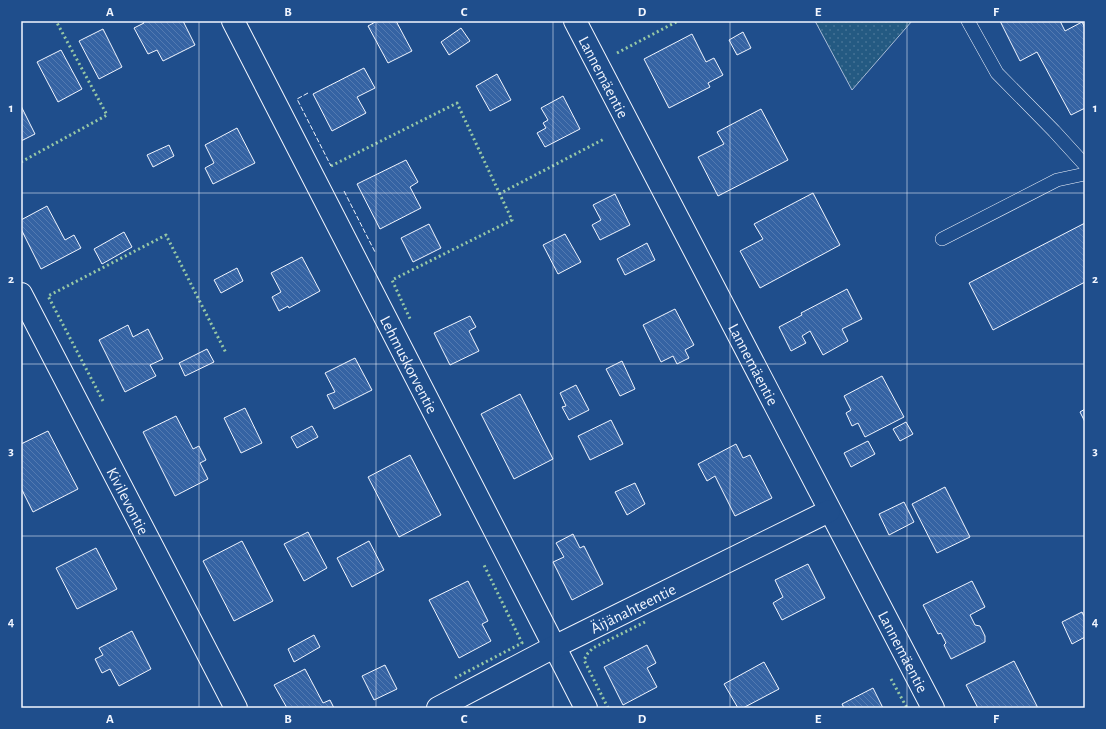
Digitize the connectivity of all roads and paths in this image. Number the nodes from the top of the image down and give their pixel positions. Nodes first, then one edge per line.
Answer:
1 (234, 21) edge
2 (575, 21) edge
3 (968, 21) edge
4 (1085, 165) edge
5 (1085, 174) edge
6 (942, 239) dead end
7 (21, 294) edge
8 (829, 511) junction
9 (554, 647) junction
10 (236, 708) edge
11 (438, 708) edge
12 (586, 708) edge
13 (933, 708) edge

1 - 9 street, Lehmuskorventie
2 - 8 street, Lannemäentie
3 - 4 lane
5 - 6 lane
7 - 10 street, Kivilevontie
8 - 9 street, Äijänahteentie
8 - 13 street, Lannemäentie
9 - 11 street, Äijänahteentie
9 - 12 street, Lehmuskorventie

